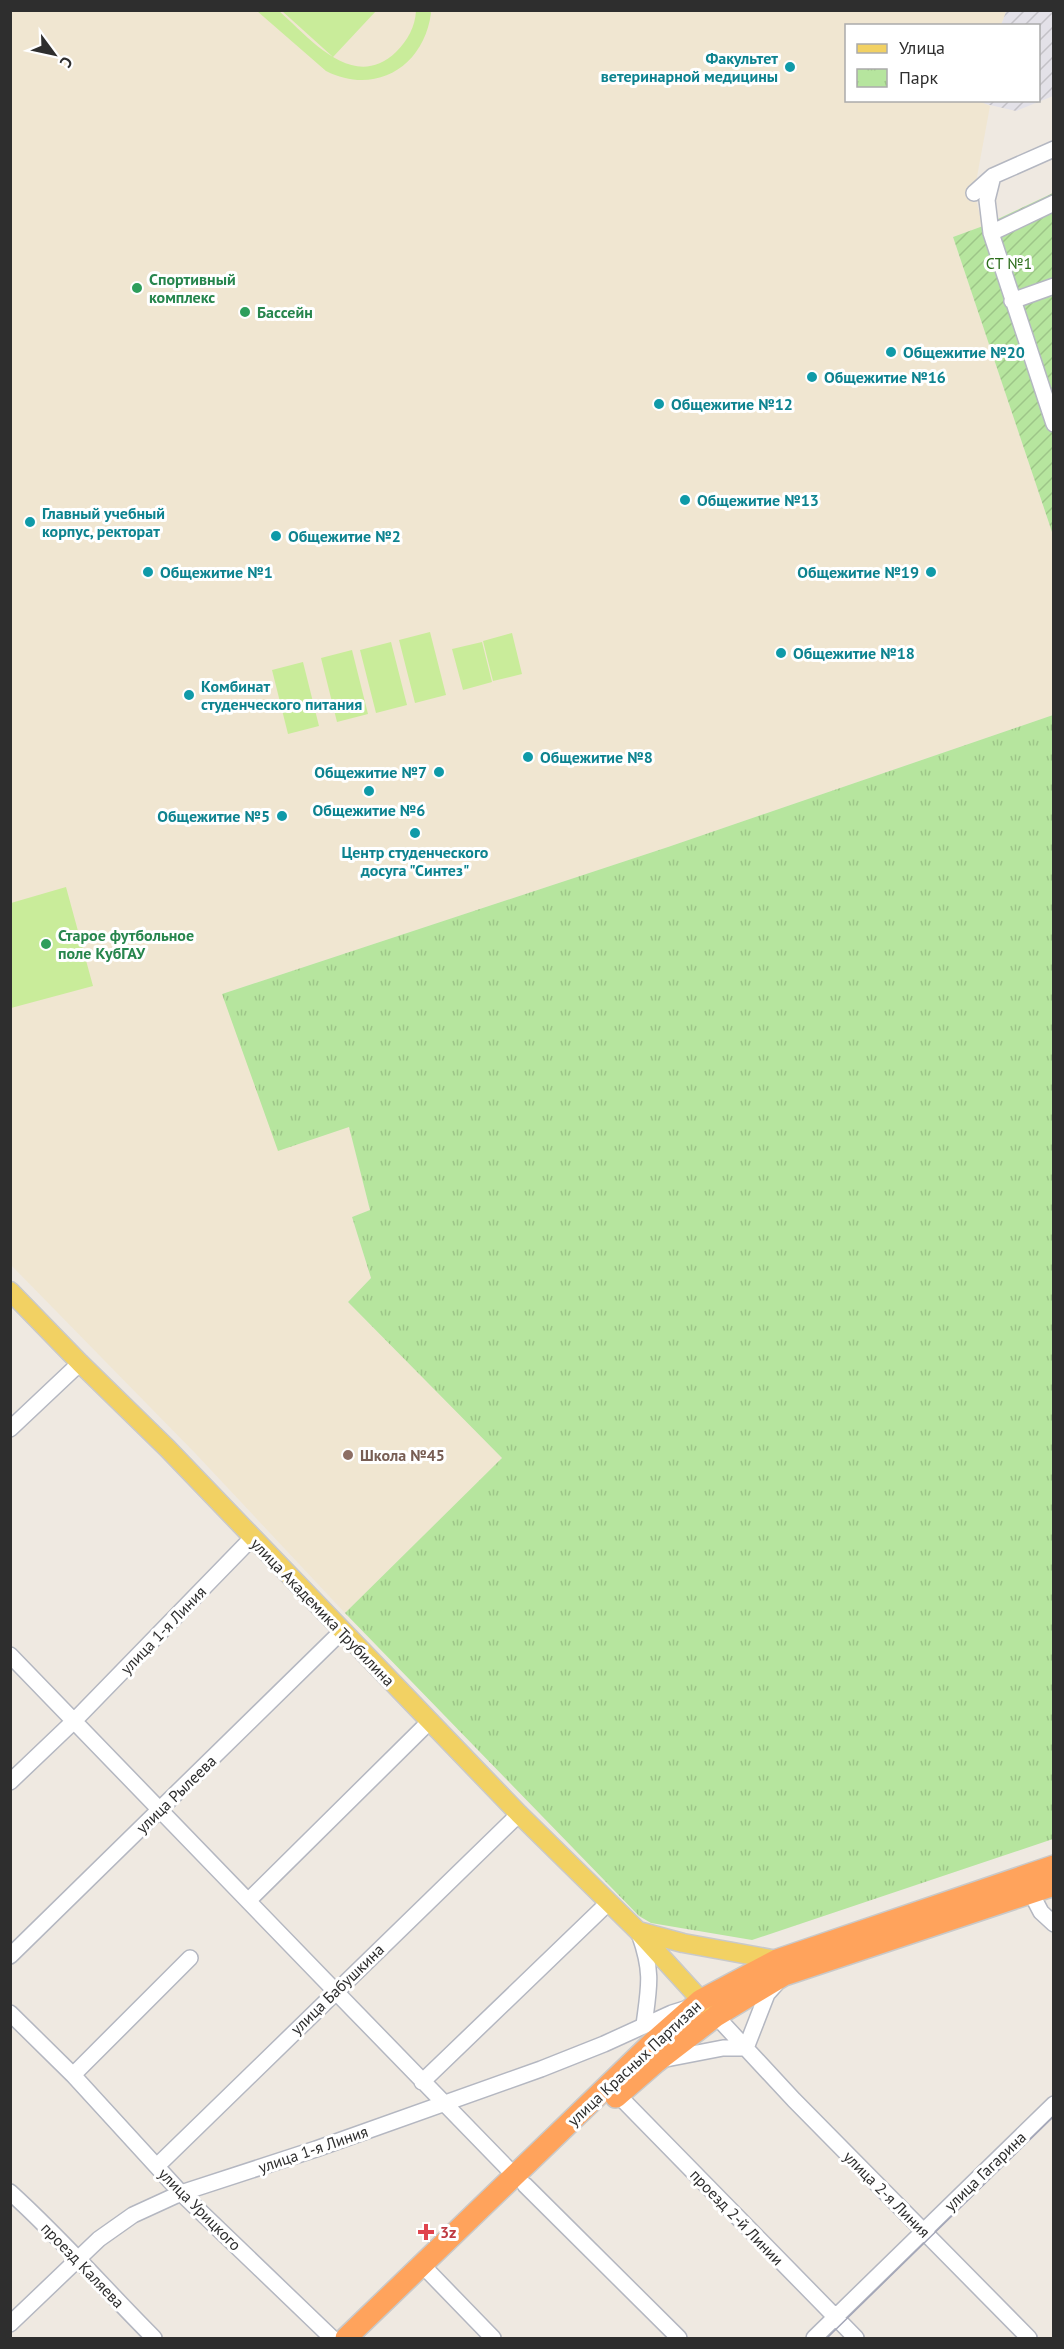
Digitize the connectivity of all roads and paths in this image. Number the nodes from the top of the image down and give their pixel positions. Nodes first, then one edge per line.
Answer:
1 (1053, 149) edge
2 (993, 176) junction
3 (974, 193) dead end
4 (1053, 203) edge
5 (991, 233) junction
6 (1053, 286) edge
7 (1012, 301) junction
8 (1048, 389) edge
9 (1053, 424) edge
10 (10, 1291) edge
11 (80, 1363) junction
12 (10, 1430) edge
13 (252, 1538) junction
14 (342, 1632) junction
15 (10, 1655) edge
16 (74, 1720) junction
17 (430, 1721) junction
18 (10, 1782) edge
19 (161, 1809) junction
20 (519, 1814) junction
21 (1053, 1866) edge
22 (1053, 1885) edge
23 (1031, 1893) junction
24 (248, 1901) junction
25 (609, 1902) junction
26 (1053, 1924) edge
27 (638, 1931) junction
28 (10, 1956) edge
29 (190, 1958) dead end
30 (780, 1968) junction
31 (334, 1992) junction
32 (694, 2004) junction
33 (10, 2013) edge
34 (716, 2016) junction
35 (645, 2025) junction
36 (603, 2044) junction
37 (746, 2048) junction
38 (654, 2063) junction
39 (631, 2064) junction
40 (73, 2075) junction
41 (422, 2082) junction
42 (618, 2095) junction
43 (444, 2104) junction
44 (1053, 2104) edge
45 (157, 2166) junction
46 (520, 2180) junction
47 (10, 2192) edge
48 (181, 2193) junction
49 (924, 2231) junction
50 (77, 2259) junction
51 (429, 2272) junction
52 (835, 2318) junction
53 (10, 2324) edge
54 (154, 2338) edge
55 (332, 2338) edge
56 (346, 2338) edge
57 (361, 2338) edge
58 (493, 2338) edge
59 (679, 2338) edge
60 (814, 2338) edge
61 (856, 2338) edge
62 (1029, 2338) edge

1 - 2 street
2 - 3 street
2 - 5 street
4 - 5 street
5 - 7 street
6 - 7 street
7 - 8 street
8 - 9 street
10 - 11 main road, улица Академика Трубилина
11 - 12 street
11 - 13 main road, улица Академика Трубилина
13 - 14 main road, улица Академика Трубилина
13 - 16 street, улица 1-я Линия
14 - 17 main road, улица Академика Трубилина
14 - 19 street, улица Рылеева
15 - 16 street
16 - 18 street
16 - 19 street
17 - 20 main road, улица Академика Трубилина
17 - 24 street
19 - 24 street
19 - 28 street, улица Рылеева
20 - 25 main road, улица Академика Трубилина
20 - 31 street, улица Бабушкина
21 - 30 highway, улица Красных Партизан
22 - 23 highway, улица Красных Партизан
23 - 26 street
23 - 30 highway, улица Красных Партизан
24 - 31 street
25 - 27 main road, улица Академика Трубилина
25 - 41 street
27 - 30 main road
27 - 32 main road, улица Академика Трубилина
27 - 35 street, улица Академика Трубилина
29 - 40 street
30 - 32 highway, улица Красных Партизан
30 - 34 highway, улица Красных Партизан
30 - 37 street
31 - 41 street
31 - 45 street, улица Бабушкина
32 - 34 main road, улица 2-я Линия
32 - 35 street, улица 1-я Линия
32 - 39 highway, улица Красных Партизан
33 - 40 street, улица Урицкого
34 - 37 street, улица 2-я Линия
34 - 38 highway, улица Красных Партизан
35 - 36 street, улица 1-я Линия
36 - 39 street
36 - 43 street, улица 1-я Линия
37 - 38 street
37 - 49 street, улица 2-я Линия
38 - 42 highway, улица Красных Партизан
39 - 46 highway, улица Красных Партизан
40 - 45 street, улица Урицкого
41 - 43 street
42 - 46 highway, улица Красных Партизан
42 - 52 street, проезд 2-й Линии
43 - 46 street
43 - 48 street, улица 1-я Линия
44 - 49 street, улица Гагарина
45 - 48 street, улица Урицкого
46 - 51 highway, улица Красных Партизан
46 - 56 highway, улица Красных Партизан
46 - 59 street
47 - 50 street, проезд Каляева
48 - 50 street
48 - 55 street, улица Урицкого
49 - 52 street, улица Гагарина
49 - 62 street, улица 2-я Линия
50 - 53 street
50 - 54 street, проезд Каляева
51 - 57 highway, улица Красных Партизан
51 - 58 street
52 - 60 street, улица Гагарина
52 - 61 street, проезд 2-й Линии

